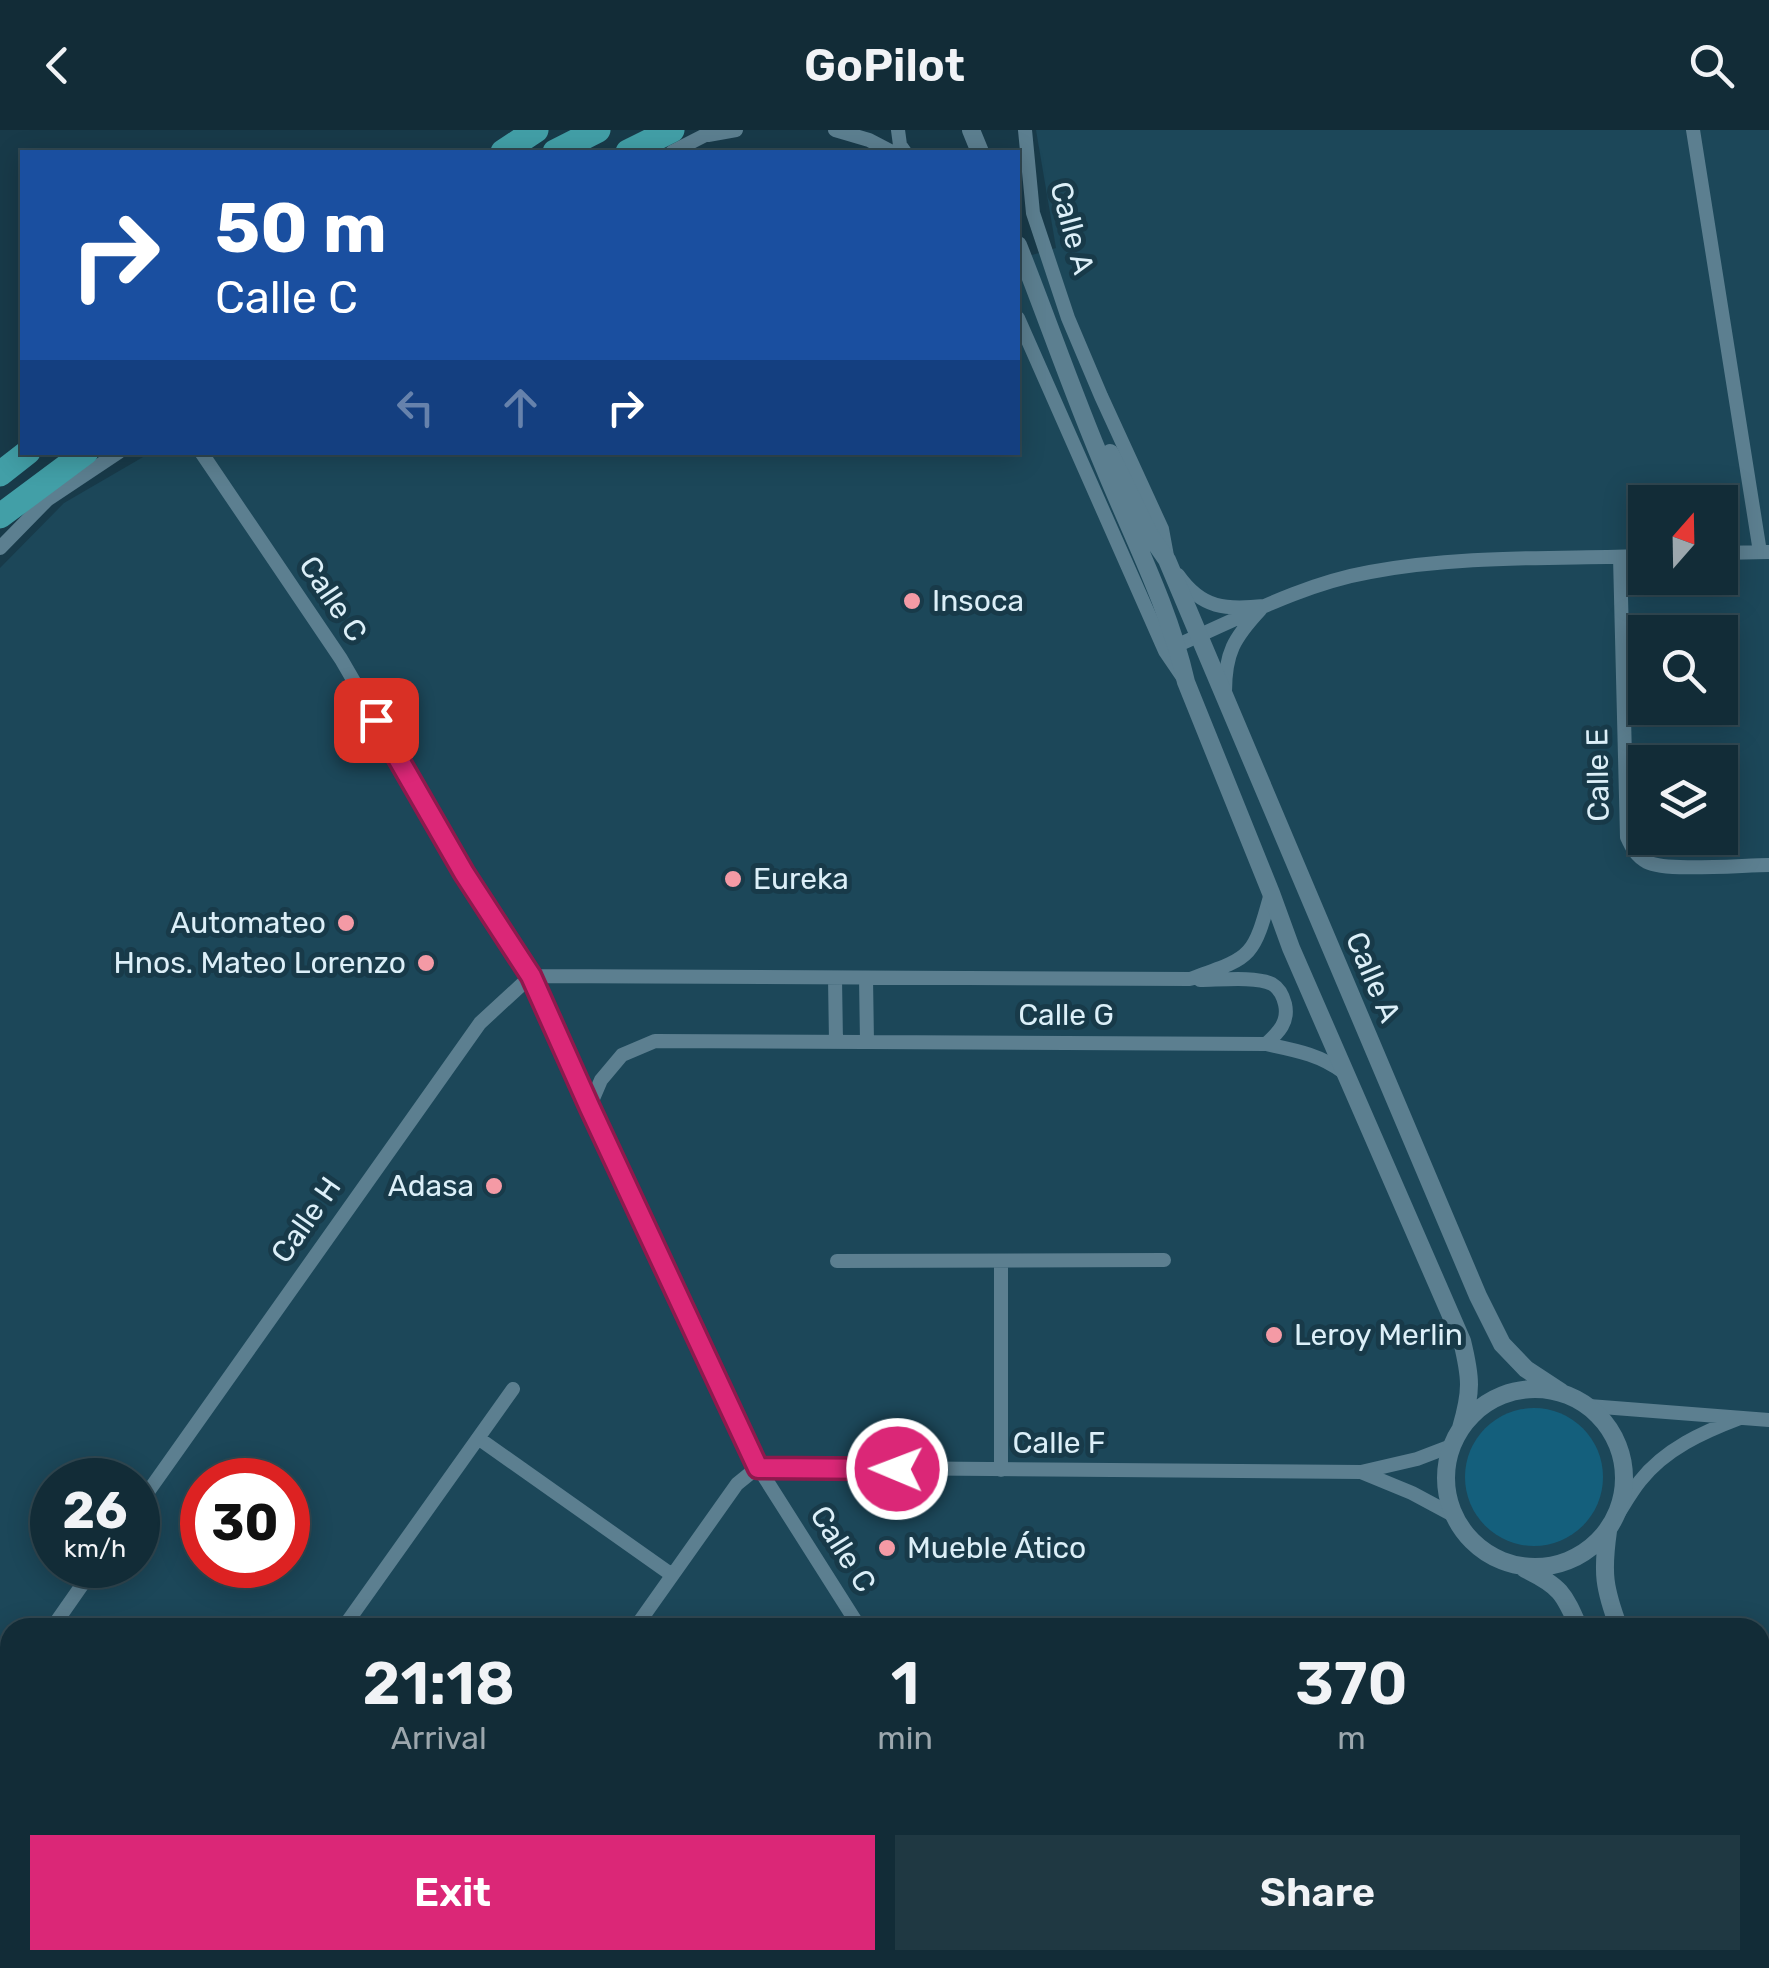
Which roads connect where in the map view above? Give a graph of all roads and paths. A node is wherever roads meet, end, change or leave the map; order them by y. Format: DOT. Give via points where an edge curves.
graph roads {
  1 [pos="536,130"];
  2 [pos="598,130"];
  3 [pos="672,130"];
  4 [pos="736,130"];
  5 [pos="835,130"];
  6 [pos="1025,130"];
  7 [pos="1692,130"];
  8 [pos="709,133"];
  9 [pos="506,150"];
  10 [pos="559,150"];
  11 [pos="632,150"];
  12 [pos="676,150"];
  13 [pos="888,150"];
  14 [pos="1020,250"];
  15 [pos="1020,323"];
  16 [pos="1060,350"];
  17 [pos="24,455"];
  18 [pos="82,455"];
  19 [pos="114,455"];
  20 [pos="203,455"];
  21 [pos="0,474"];
  22 [pos="0,516"];
  23 [pos="0,548"];
  24 [pos="1764,552"];
  25 [pos="1738,553"];
  26 [pos="1620,556"];
  27 [pos="1628,556"];
  28 [pos="1168,560"];
  29 [pos="1264,606"];
  30 [pos="1200,636"];
  31 [pos="1178,645"];
  32 [pos="1186,682"];
  33 [pos="1225,699"];
  34 [pos="1769,865"];
  35 [pos="1271,894"];
  36 [pos="531,976"];
  37 [pos="835,978"];
  38 [pos="866,978"];
  39 [pos="1190,980"];
  40 [pos="836,1042"];
  41 [pos="867,1042"];
  42 [pos="1266,1044"];
  43 [pos="1343,1072"];
  44 [pos="590,1108"];
  45 [pos="1002,1260"];
  46 [pos="1164,1260"];
  47 [pos="837,1261"];
  48 [pos="513,1388"];
  49 [pos="1560,1392"];
  50 [pos="1589,1406"];
  51 [pos="1743,1416"];
  52 [pos="1769,1420"];
  53 [pos="1461,1428"];
  54 [pos="478,1438"];
  55 [pos="1451,1446"];
  56 [pos="758,1468"];
  57 [pos="1002,1470"];
  58 [pos="1361,1472"];
  59 [pos="160,1475"];
  60 [pos="1453,1515"];
  61 [pos="1613,1522"];
  62 [pos="1520,1567"];
  63 [pos="672,1575"];
  64 [pos="80,1588"];
  65 [pos="59,1618"];
  66 [pos="350,1618"];
  67 [pos="642,1618"];
  68 [pos="854,1618"];
  69 [pos="1575,1618"];
  70 [pos="1615,1618"];
  1 -- 9 [label="highway"];
  2 -- 10 [label="highway"];
  3 -- 11 [label="highway"];
  4 -- 8 [label="street"];
  5 -- 13 [label="street"];
  6 -- 28 [label="street, Calle A" via="1033,213 1068,318 1162,529"];
  7 -- 24 [label="street"];
  8 -- 12 [label="street"];
  14 -- 16 [label="street, Calle A"];
  15 -- 32 [label="street, Calle A" via="1165,651"];
  16 -- 28 [label="street, Calle A" via="1149,534"];
  16 -- 31 [label="street, Calle A"];
  17 -- 21 [label="highway"];
  18 -- 22 [label="highway"];
  19 -- 23 [label="street" via="47,500"];
  20 -- 36 [label="street, Calle C" via="341,660"];
  24 -- 25 [label="street"];
  26 -- 27 [label="street"];
  26 -- 29 [label="street" via="1368,572"];
  26 -- 34 [label="street, Calle E" via="1627,837 1634,852 1666,866"];
  28 -- 29 [label="street" via="1201,599 1235,609"];
  28 -- 30 [label="street, Calle A"];
  29 -- 30 [label="street"];
  29 -- 33 [label="street" via="1229,652"];
  30 -- 31 [label="street"];
  30 -- 33 [label="street, Calle A"];
  31 -- 32 [label="street, Calle A"];
  32 -- 35 [label="street, Calle A"];
  33 -- 49 [label="street, Calle A" via="1478,1296 1502,1344"];
  35 -- 39 [label="street, Calle G" via="1245,957"];
  35 -- 43 [label="street, Calle A"];
  36 -- 37 [label="street, Calle G"];
  36 -- 44 [label="street, Calle C"];
  36 -- 59 [label="street, Calle H" via="480,1023"];
  37 -- 38 [label="street, Calle G"];
  37 -- 40 [label="street"];
  38 -- 39 [label="street, Calle G"];
  38 -- 41 [label="street"];
  39 -- 42 [label="street, Calle G" via="1274,984 1286,1020"];
  40 -- 41 [label="street, Calle G"];
  40 -- 44 [label="street, Calle G" via="655,1041 622,1055 600,1080"];
  41 -- 42 [label="street, Calle G"];
  42 -- 43 [label="street, Calle G" via="1316,1055"];
  43 -- 53 [label="street, Calle A" via="1462,1342 1470,1376"];
  44 -- 56 [label="street, Calle C"];
  45 -- 46 [label="street"];
  45 -- 47 [label="street"];
  45 -- 57 [label="street"];
  48 -- 54 [label="street"];
  49 -- 50 [label="street"];
  49 -- 53 [label="street" via="1505,1394"];
  50 -- 51 [label="street"];
  50 -- 61 [label="street" via="1610,1427 1622,1454 1625,1484"];
  51 -- 52 [label="street"];
  51 -- 61 [label="street" via="1672,1450 1641,1479"];
  53 -- 55 [label="street"];
  54 -- 63 [label="street"];
  54 -- 66 [label="street"];
  55 -- 58 [label="street, Calle F"];
  55 -- 60 [label="street" via="1446,1487"];
  56 -- 57 [label="street, Calle F"];
  56 -- 63 [label="street" via="736,1484"];
  56 -- 68 [label="street, Calle C"];
  57 -- 58 [label="street, Calle F"];
  58 -- 60 [label="street, Calle F"];
  60 -- 62 [label="street" via="1492,1558"];
  61 -- 62 [label="street" via="1578,1558"];
  61 -- 70 [label="street" via="1604,1559"];
  62 -- 69 [label="street" via="1565,1595"];
  63 -- 67 [label="street"];
  64 -- 65 [label="street"];
}
